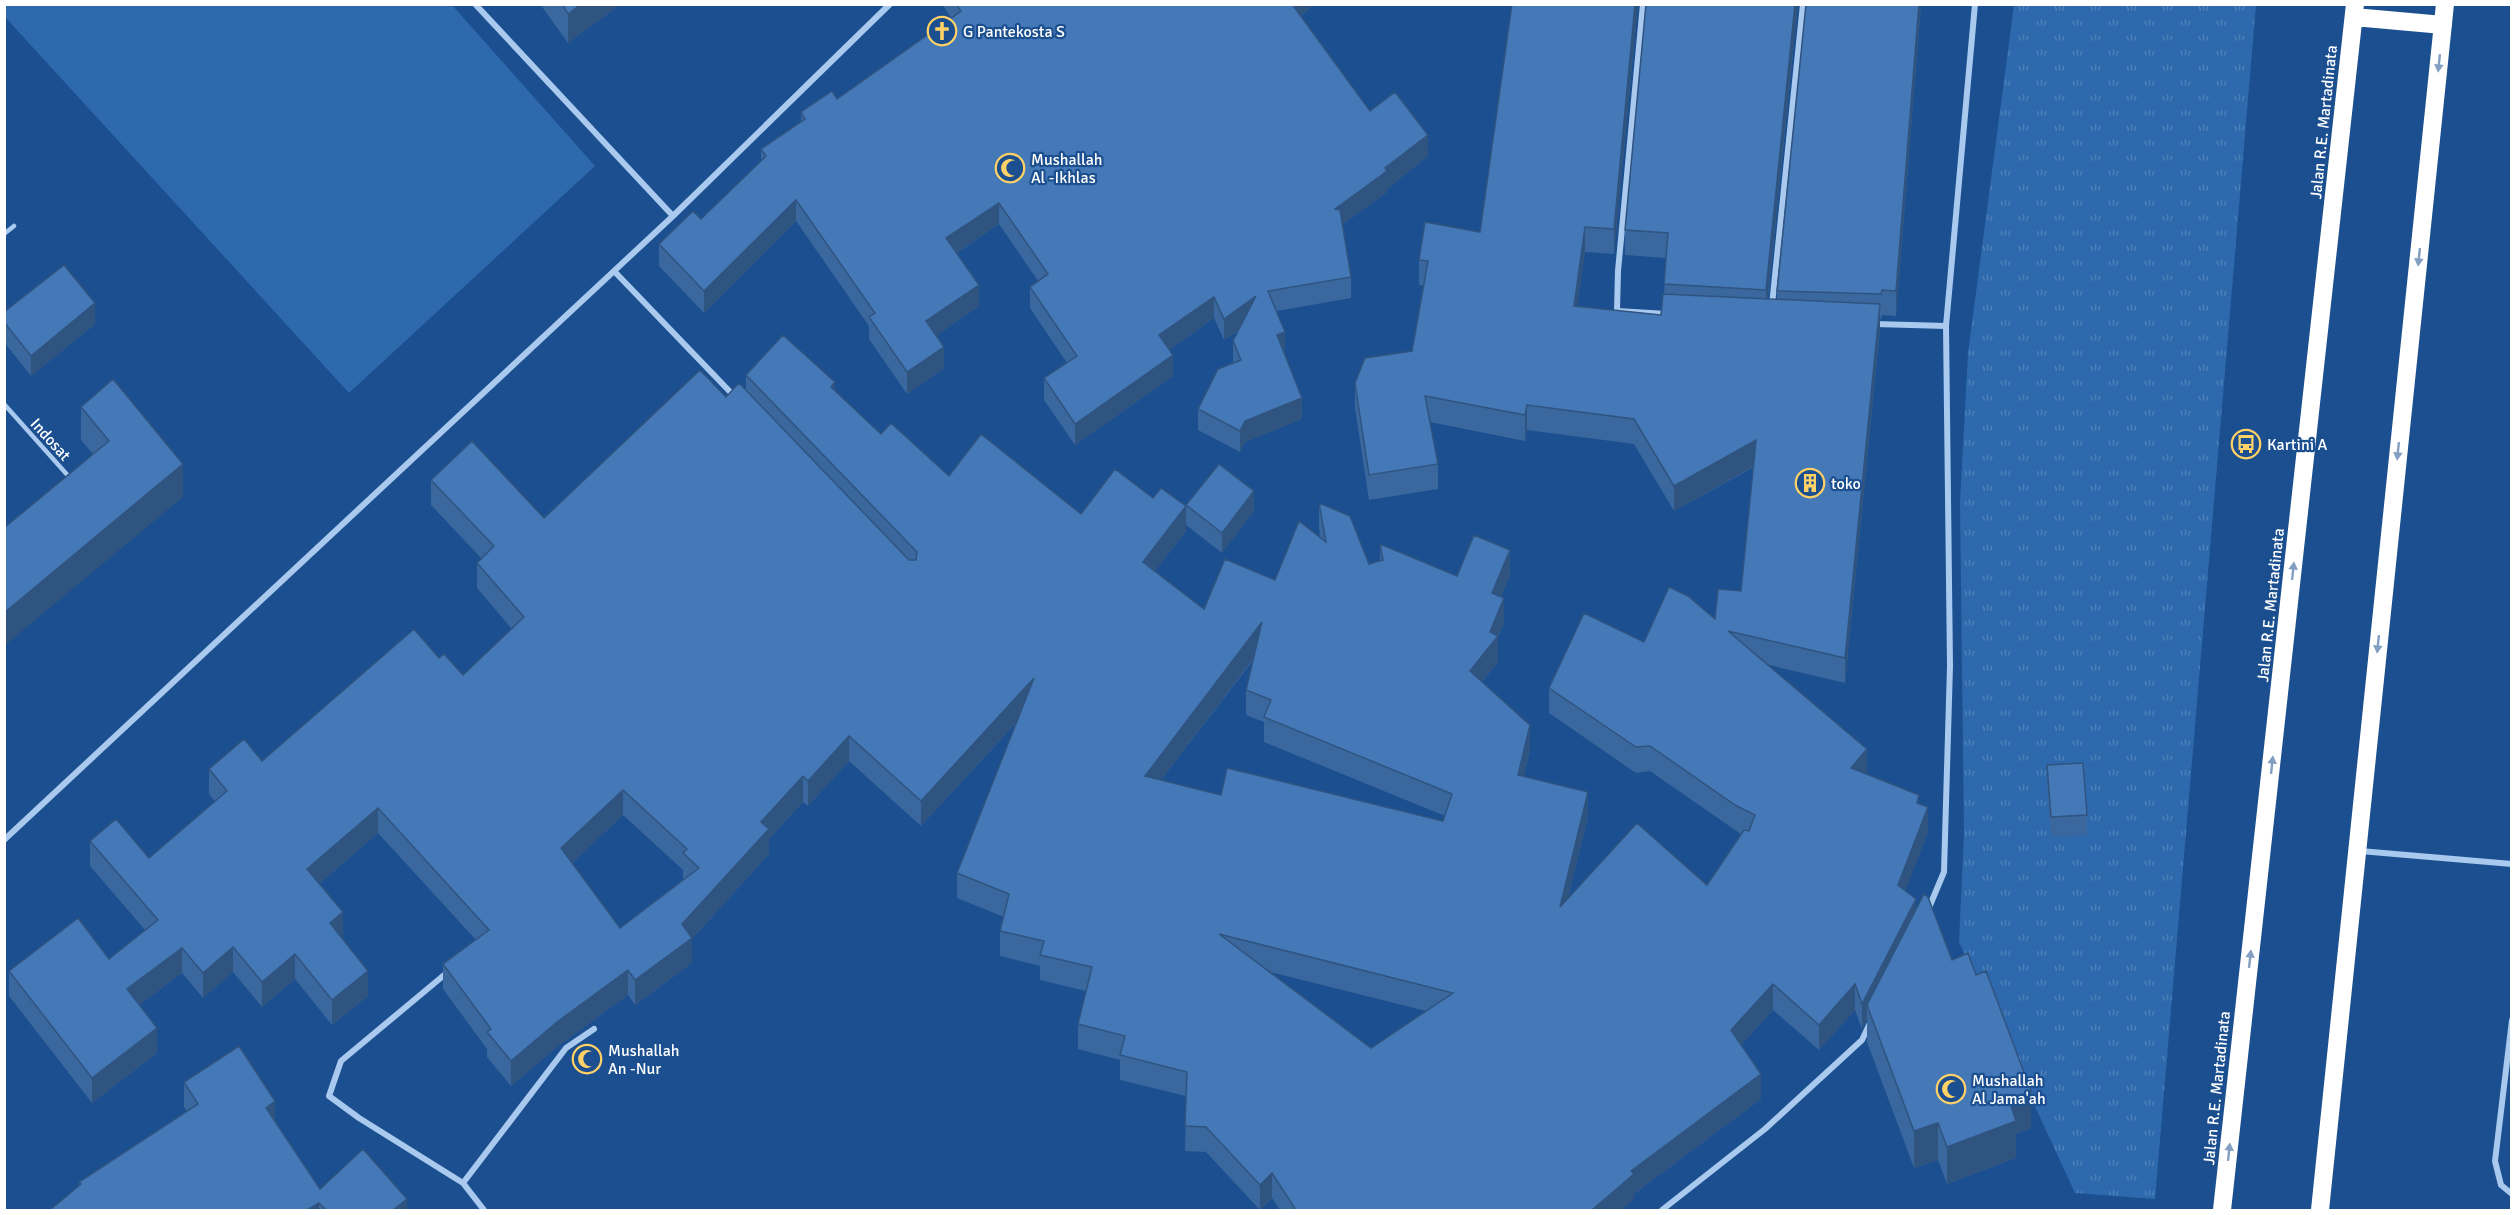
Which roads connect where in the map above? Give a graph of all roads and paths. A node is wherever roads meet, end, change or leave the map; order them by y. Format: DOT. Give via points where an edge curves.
graph roads {
  1 [pos="475,4"];
  2 [pos="890,4"];
  3 [pos="1643,4"];
  4 [pos="1803,4"];
  5 [pos="1975,4"];
  6 [pos="2445,4"];
  7 [pos="2355,11"];
  8 [pos="2443,25"];
  9 [pos="672,216"];
  10 [pos="14,226"];
  11 [pos="4,234"];
  12 [pos="614,271"];
  13 [pos="1772,309"];
  14 [pos="1676,315"];
  15 [pos="1864,324"];
  16 [pos="1946,326"];
  17 [pos="738,400"];
  18 [pos="4,404"];
  19 [pos="63,486"];
  20 [pos="4,840"];
  21 [pos="2356,850"];
  22 [pos="2511,864"];
  23 [pos="1923,920"];
  24 [pos="456,965"];
  25 [pos="1872,1020"];
  26 [pos="2511,1020"];
  27 [pos="594,1029"];
  28 [pos="463,1183"];
  29 [pos="2511,1194"];
  30 [pos="484,1210"];
  31 [pos="1662,1210"];
  32 [pos="2222,1210"];
  33 [pos="2320,1210"];
  1 -- 9 [label="street"];
  2 -- 9 [label="street"];
  3 -- 14 [label="street" via="1617,311"];
  4 -- 13 [label="street"];
  5 -- 16 [label="street"];
  6 -- 8 [label="highway"];
  7 -- 8 [label="highway"];
  32 -- 7 [label="highway, Jalan R.E. Martadinata, one-way"];
  8 -- 21 [label="highway, one-way"];
  9 -- 12 [label="street"];
  10 -- 11 [label="lane"];
  12 -- 17 [label="street"];
  12 -- 20 [label="street"];
  15 -- 16 [label="street"];
  16 -- 23 [label="street" via="1950,666 1944,872"];
  18 -- 19 [label="lane, Indosat" via="71,479"];
  21 -- 22 [label="street"];
  21 -- 33 [label="highway"];
  24 -- 28 [label="street" via="341,1061 329,1096"];
  25 -- 31 [label="street" via="1862,1040 1764,1129"];
  26 -- 29 [label="street" via="2495,1161 2501,1185"];
  27 -- 28 [label="street" via="566,1048"];
  28 -- 30 [label="street"];
}
